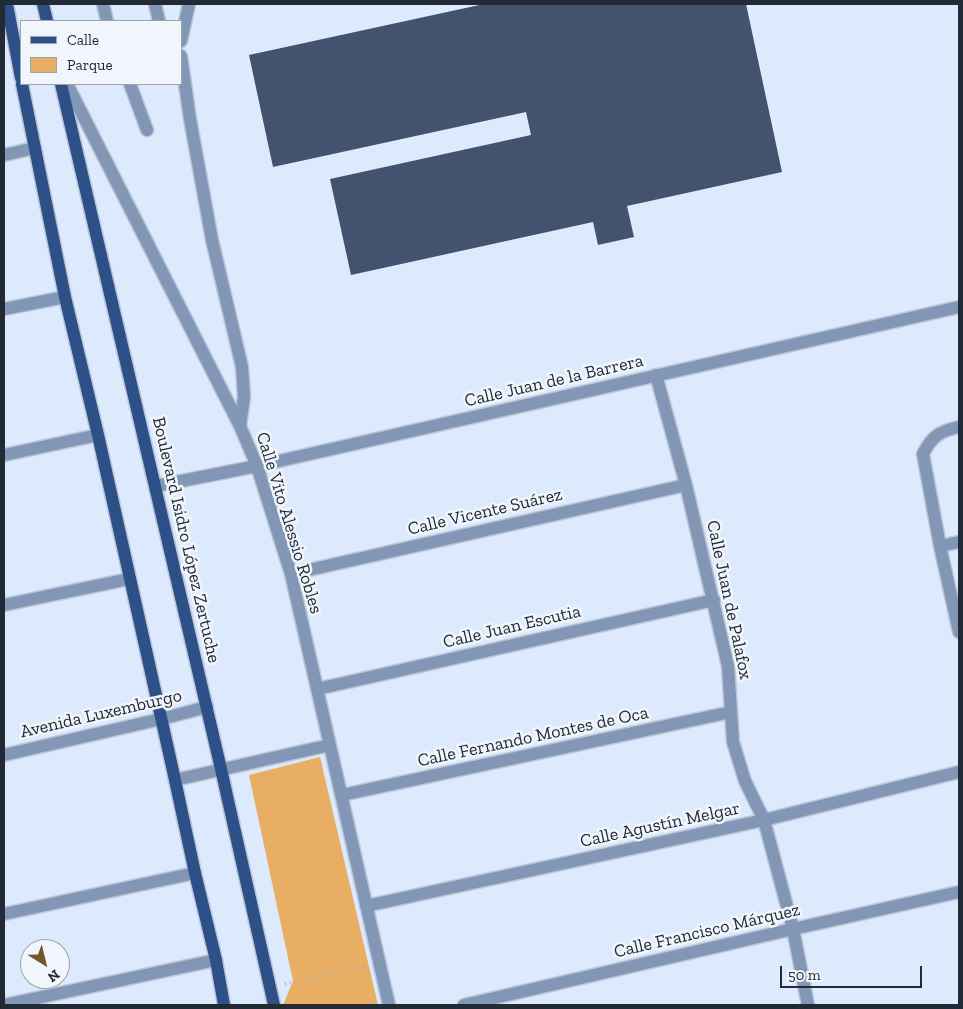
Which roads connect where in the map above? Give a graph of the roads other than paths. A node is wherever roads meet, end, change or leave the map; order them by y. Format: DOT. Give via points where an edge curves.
graph roads {
  1 [pos="42,4"];
  2 [pos="103,4"];
  3 [pos="155,4"];
  4 [pos="190,4"];
  5 [pos="7,11"];
  6 [pos="47,20"];
  7 [pos="107,20"];
  8 [pos="159,20"];
  9 [pos="182,37"];
  10 [pos="182,63"];
  11 [pos="20,73"];
  12 [pos="22,85"];
  13 [pos="61,85"];
  14 [pos="68,85"];
  15 [pos="130,85"];
  16 [pos="147,130"];
  17 [pos="35,148"];
  18 [pos="4,155"];
  19 [pos="65,297"];
  20 [pos="959,307"];
  21 [pos="4,309"];
  22 [pos="656,376"];
  23 [pos="240,426"];
  24 [pos="959,427"];
  25 [pos="98,435"];
  26 [pos="4,455"];
  27 [pos="257,466"];
  28 [pos="686,485"];
  29 [pos="156,486"];
  30 [pos="959,542"];
  31 [pos="940,546"];
  32 [pos="291,574"];
  33 [pos="129,579"];
  34 [pos="714,600"];
  35 [pos="4,605"];
  36 [pos="959,632"];
  37 [pos="317,689"];
  38 [pos="207,707"];
  39 [pos="731,712"];
  40 [pos="161,719"];
  41 [pos="330,745"];
  42 [pos="4,755"];
  43 [pos="222,770"];
  44 [pos="959,772"];
  45 [pos="176,780"];
  46 [pos="342,796"];
  47 [pos="764,820"];
  48 [pos="195,873"];
  49 [pos="959,892"];
  50 [pos="366,906"];
  51 [pos="4,914"];
  52 [pos="793,929"];
  53 [pos="216,960"];
  54 [pos="4,1005"];
  55 [pos="224,1005"];
  56 [pos="274,1005"];
  57 [pos="389,1005"];
  58 [pos="464,1005"];
  59 [pos="808,1005"];
  1 -- 6 [label="main road"];
  2 -- 7 [label="street"];
  3 -- 8 [label="street"];
  4 -- 9 [label="street"];
  5 -- 11 [label="main road"];
  10 -- 23 [label="street" via="212,240 242,367 244,397"];
  12 -- 17 [label="main road"];
  13 -- 29 [label="main road, Boulevard Isidro López Zertuche"];
  14 -- 23 [label="street, Calle Vito Alessio Robles"];
  15 -- 16 [label="street"];
  17 -- 18 [label="street"];
  17 -- 19 [label="main road"];
  19 -- 21 [label="street"];
  19 -- 25 [label="main road"];
  20 -- 22 [label="street, Calle Juan de la Barrera"];
  22 -- 27 [label="street, Calle Juan de la Barrera"];
  22 -- 28 [label="street, Calle Juan de Palafox"];
  23 -- 27 [label="street, Calle Vito Alessio Robles"];
  24 -- 31 [label="street" via="943,431 930,442 923,454"];
  25 -- 26 [label="street"];
  25 -- 33 [label="main road"];
  27 -- 29 [label="street, Calle Juan de la Barrera"];
  27 -- 32 [label="street, Calle Vito Alessio Robles"];
  28 -- 32 [label="street, Calle Vicente Suárez"];
  28 -- 34 [label="street, Calle Juan de Palafox"];
  29 -- 38 [label="main road, Boulevard Isidro López Zertuche"];
  30 -- 31 [label="street"];
  31 -- 36 [label="street"];
  32 -- 37 [label="street, Calle Vito Alessio Robles"];
  33 -- 35 [label="street"];
  33 -- 40 [label="main road"];
  34 -- 37 [label="street, Calle Juan Escutia"];
  34 -- 39 [label="street, Calle Juan de Palafox" via="728,666"];
  37 -- 41 [label="street, Calle Vito Alessio Robles"];
  38 -- 40 [label="street, Avenida Luxemburgo"];
  38 -- 43 [label="main road, Boulevard Isidro López Zertuche"];
  39 -- 46 [label="street, Calle Fernando Montes de Oca"];
  39 -- 47 [label="street, Calle Juan de Palafox" via="733,742 745,780"];
  40 -- 42 [label="street, Avenida Luxemburgo"];
  40 -- 45 [label="main road"];
  41 -- 43 [label="street"];
  41 -- 46 [label="street, Calle Vito Alessio Robles"];
  43 -- 45 [label="street"];
  43 -- 56 [label="main road, Boulevard Isidro López Zertuche"];
  44 -- 47 [label="street, Calle Agustín Melgar"];
  45 -- 48 [label="main road"];
  46 -- 50 [label="street, Calle Vito Alessio Robles"];
  47 -- 50 [label="street, Calle Agustín Melgar"];
  47 -- 52 [label="street, Calle Juan de Palafox"];
  48 -- 51 [label="street"];
  48 -- 53 [label="main road"];
  49 -- 52 [label="street, Calle Francisco Márquez"];
  50 -- 57 [label="street, Calle Vito Alessio Robles"];
  52 -- 58 [label="street, Calle Francisco Márquez"];
  52 -- 59 [label="street, Calle Juan de Palafox"];
  53 -- 54 [label="street"];
  53 -- 55 [label="main road"];
}
